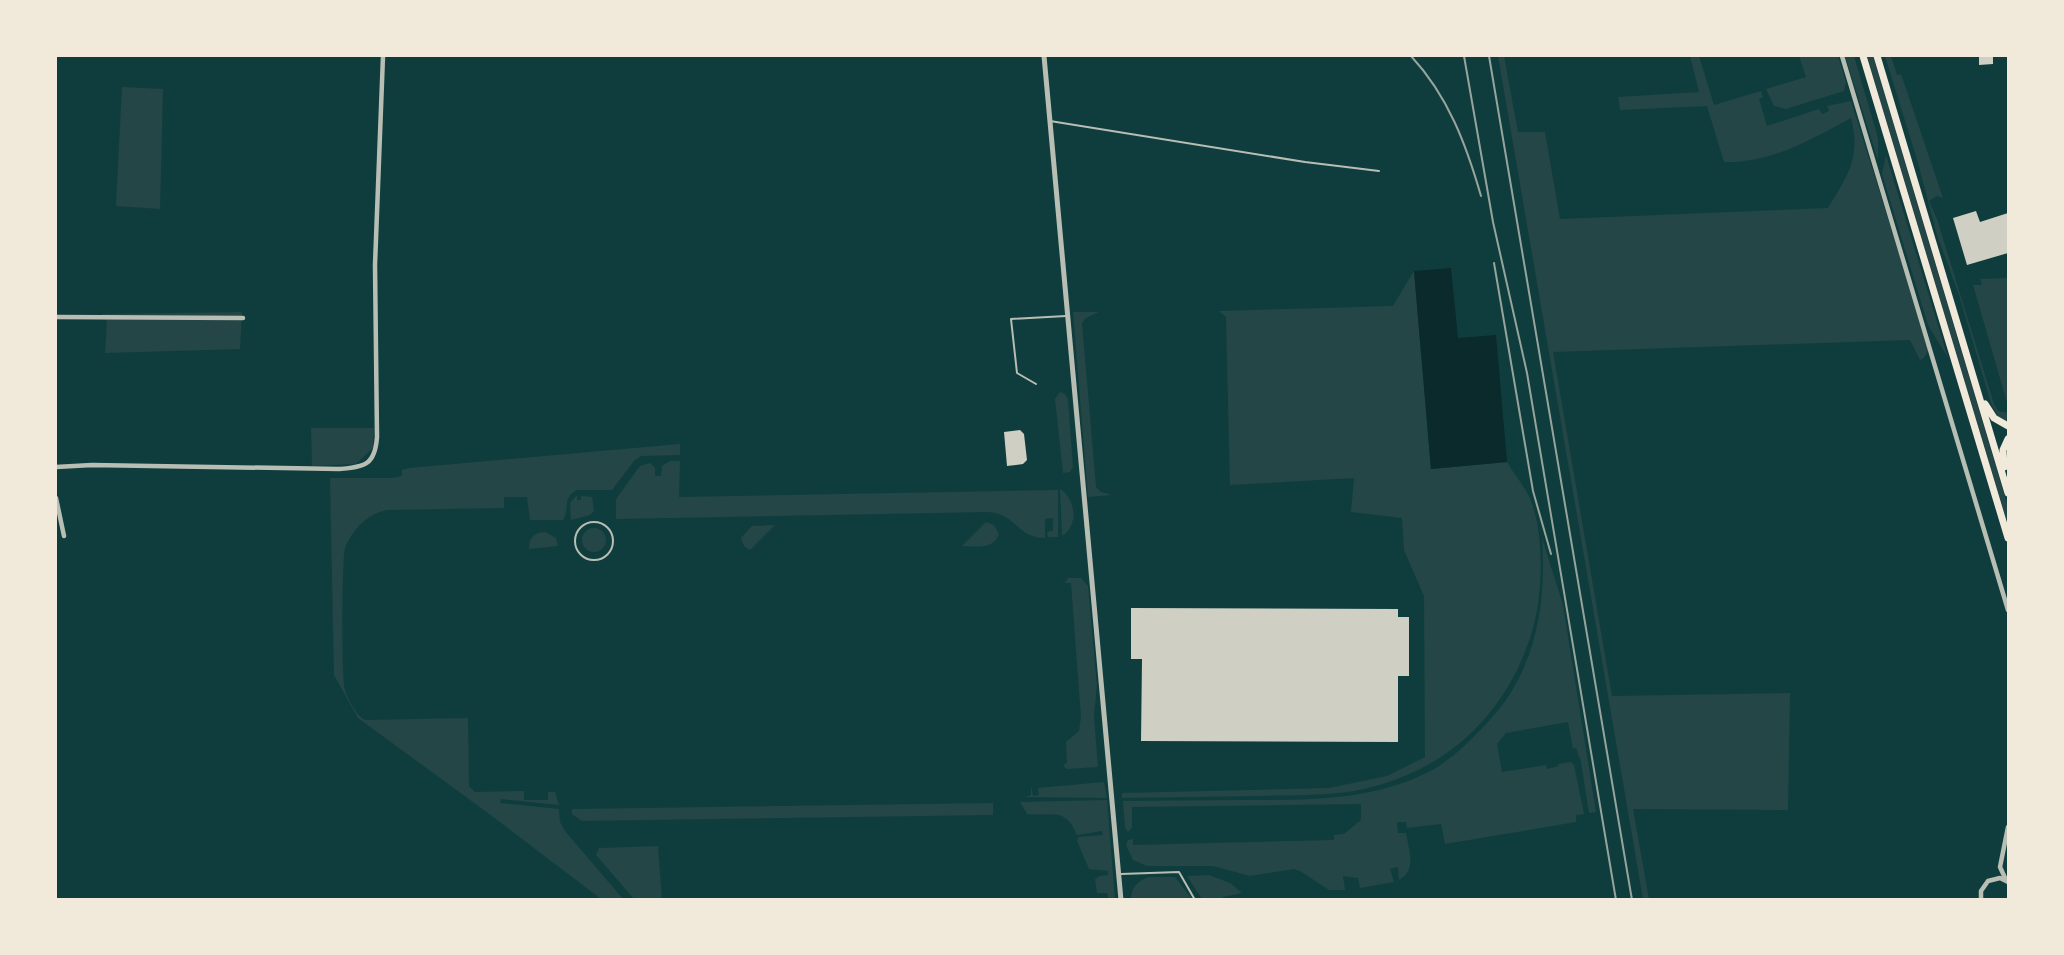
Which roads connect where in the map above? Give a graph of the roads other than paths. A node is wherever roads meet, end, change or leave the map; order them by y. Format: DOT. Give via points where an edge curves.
graph roads {
  1 [pos="383,56"];
  2 [pos="1044,56"];
  3 [pos="1842,56"];
  4 [pos="1863,56"];
  5 [pos="1876,56"];
  6 [pos="1050,121"];
  7 [pos="1379,171"];
  8 [pos="1067,316"];
  9 [pos="56,317"];
  10 [pos="243,318"];
  11 [pos="1036,384"];
  12 [pos="1980,397"];
  13 [pos="2008,426"];
  14 [pos="2008,440"];
  15 [pos="56,467"];
  16 [pos="2004,478"];
  17 [pos="2008,493"];
  18 [pos="56,501"];
  19 [pos="579,530"];
  20 [pos="64,536"];
  21 [pos="2008,538"];
  22 [pos="2008,610"];
  23 [pos="2008,827"];
  24 [pos="1118,874"];
  25 [pos="2007,881"];
  26 [pos="1121,900"];
  27 [pos="1195,900"];
  28 [pos="1981,900"];
  1 -- 15 [label="street" via="375,265 377,437 370,461 362,467 339,469"];
  2 -- 6 [label="street"];
  3 -- 22 [label="street"];
  4 -- 21 [label="main road"];
  5 -- 12 [label="main road"];
  6 -- 7 [label="lane"];
  6 -- 8 [label="street"];
  8 -- 11 [label="lane" via="1011,319 1017,373"];
  8 -- 24 [label="street"];
  9 -- 10 [label="street"];
  12 -- 13 [label="main road" via="1994,418"];
  12 -- 16 [label="main road"];
  14 -- 16 [label="main road" via="2003,450"];
  16 -- 17 [label="main road"];
  18 -- 20 [label="street"];
  19 -- 19 [label="lane" via="577,548 586,557 598,559 611,548 610,531 601,523 589,523"];
  23 -- 25 [label="street" via="2000,867"];
  24 -- 26 [label="street"];
  24 -- 27 [label="lane" via="1179,872"];
  25 -- 28 [label="street" via="1988,881 1981,891"];
}
